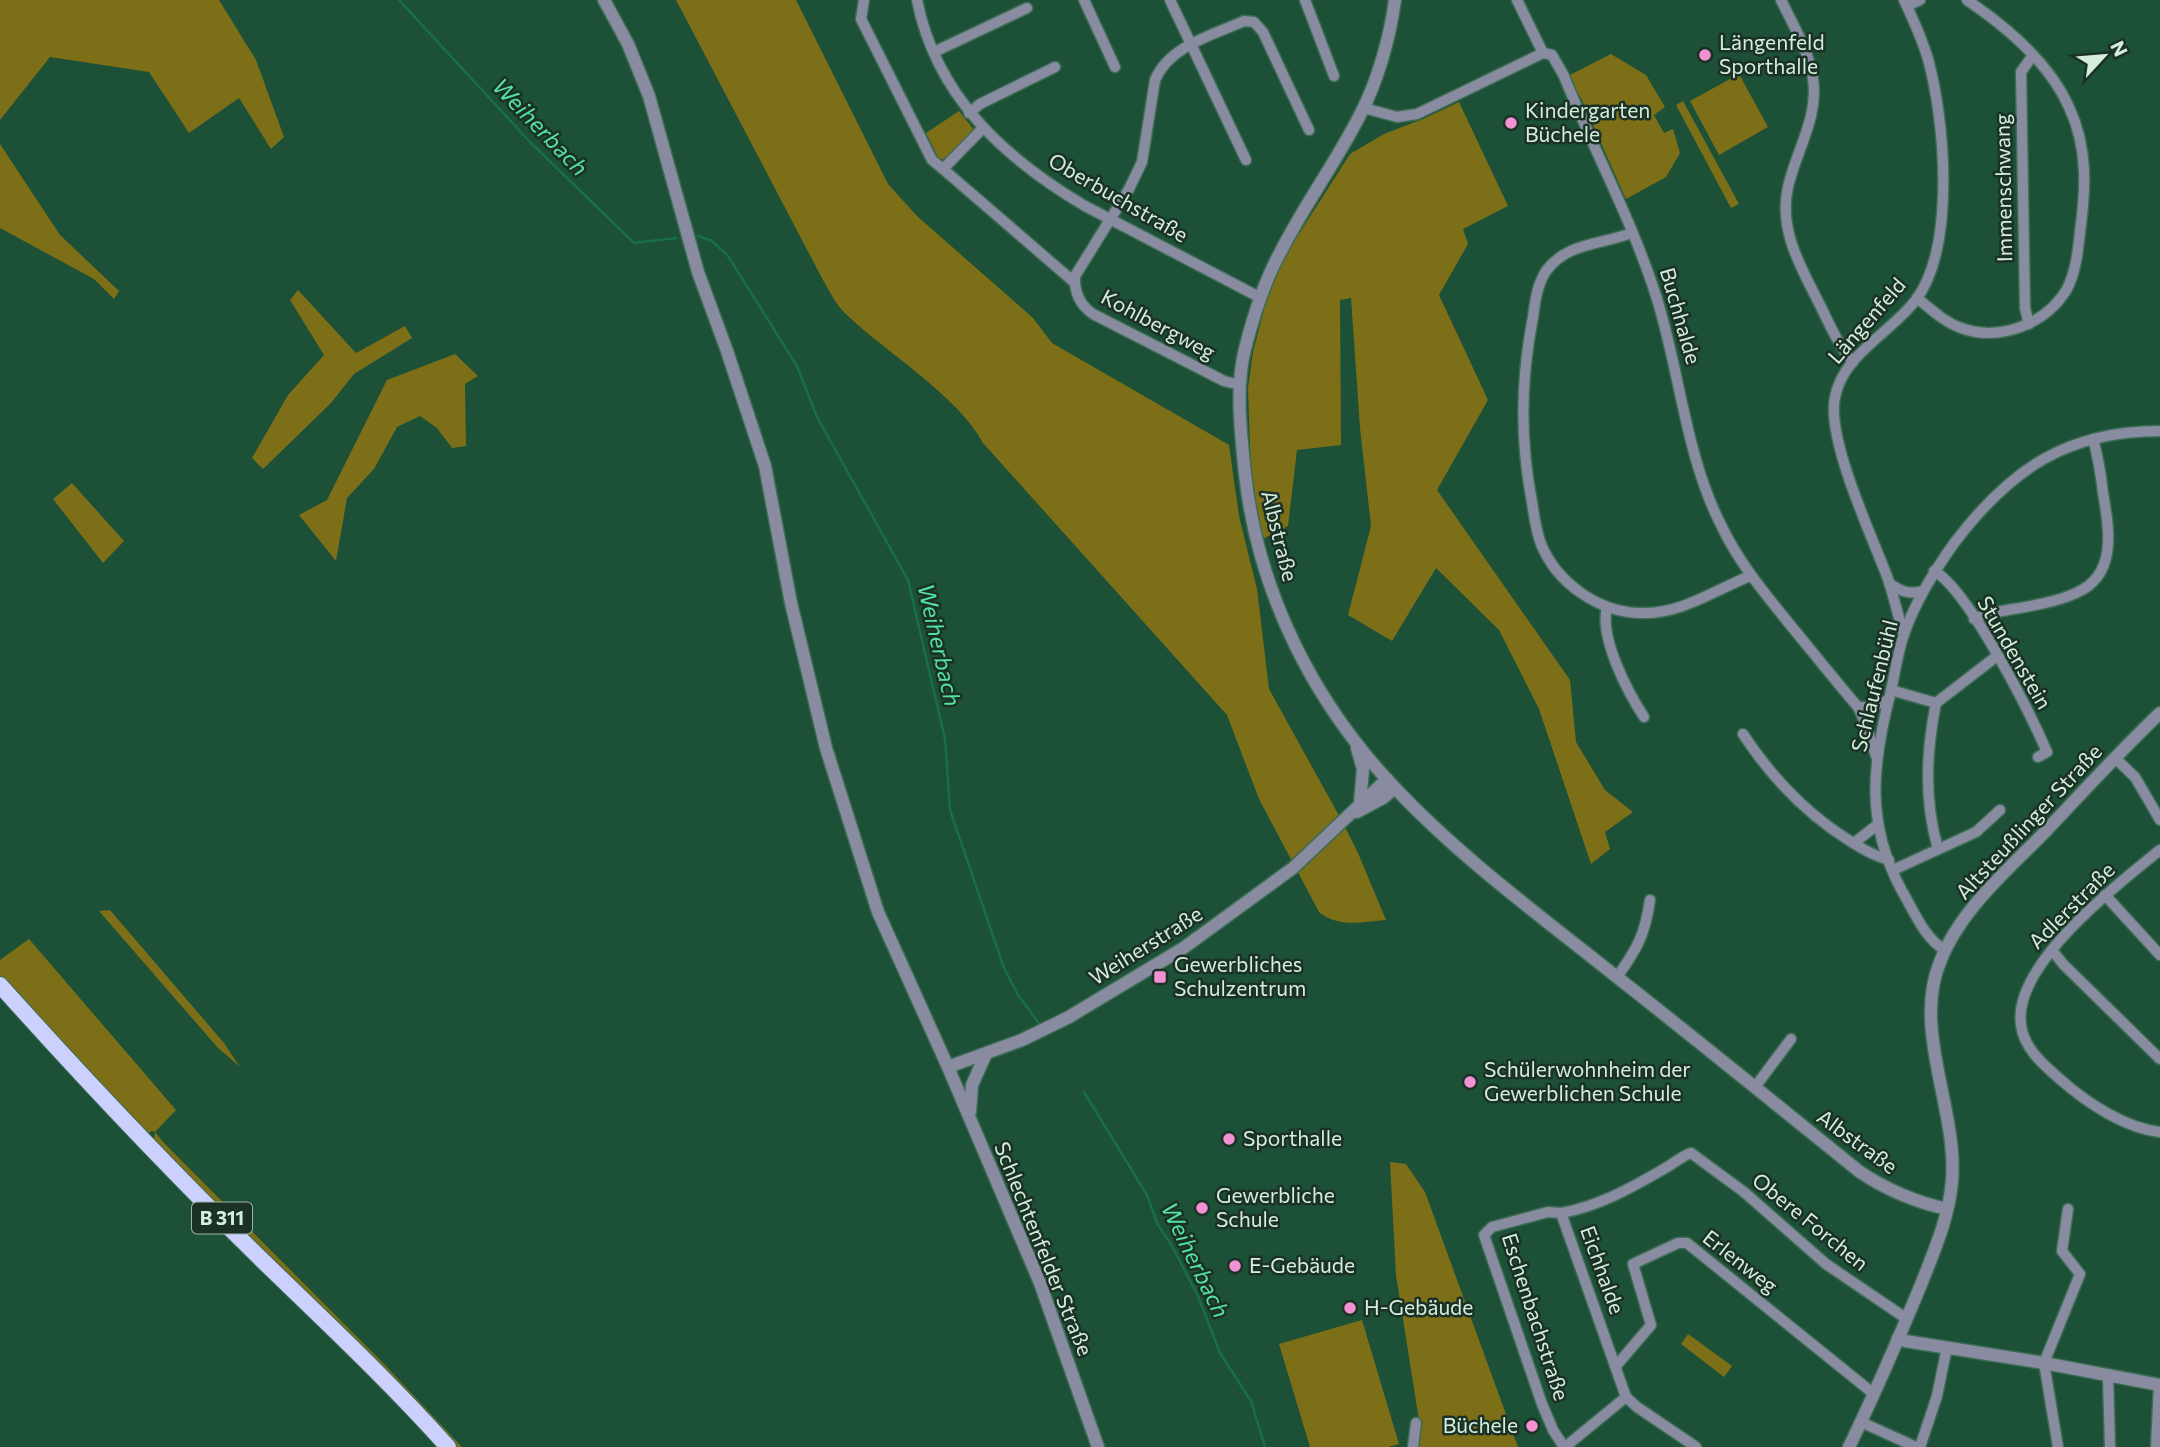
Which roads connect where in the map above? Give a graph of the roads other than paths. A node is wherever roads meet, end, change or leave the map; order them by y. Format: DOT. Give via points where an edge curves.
graph roads {
  1 [pos="604,0"];
  2 [pos="864,0"];
  3 [pos="917,0"];
  4 [pos="1084,0"];
  5 [pos="1170,0"];
  6 [pos="1305,0"];
  7 [pos="1395,0"];
  8 [pos="1517,0"];
  9 [pos="1781,0"];
  10 [pos="1920,0"];
  11 [pos="1967,0"];
  12 [pos="1906,3"];
  13 [pos="1027,8"];
  14 [pos="1191,45"];
  15 [pos="934,52"];
  16 [pos="1543,53"];
  17 [pos="2033,55"];
  18 [pos="1115,66"];
  19 [pos="1055,67"];
  20 [pos="1334,76"];
  21 [pos="1364,108"];
  22 [pos="969,113"];
  23 [pos="983,128"];
  24 [pos="1309,130"];
  25 [pos="1245,160"];
  26 [pos="943,169"];
  27 [pos="1110,220"];
  28 [pos="1631,233"];
  29 [pos="1074,282"];
  30 [pos="1261,298"];
  31 [pos="1917,298"];
  32 [pos="2029,324"];
  33 [pos="1853,362"];
  34 [pos="1240,385"];
  35 [pos="2160,431"];
  36 [pos="2093,439"];
  37 [pos="1934,571"];
  38 [pos="1750,576"];
  39 [pos="1889,583"];
  40 [pos="1923,591"];
  41 [pos="1608,607"];
  42 [pos="1974,619"];
  43 [pos="1904,635"];
  44 [pos="1997,656"];
  45 [pos="1889,695"];
  46 [pos="1936,703"];
  47 [pos="1858,707"];
  48 [pos="2160,714"];
  49 [pos="1644,717"];
  50 [pos="1743,734"];
  51 [pos="1352,738"];
  52 [pos="1876,756"];
  53 [pos="2038,757"];
  54 [pos="2115,758"];
  55 [pos="1391,783"];
  56 [pos="1360,803"];
  57 [pos="2000,810"];
  58 [pos="2160,820"];
  59 [pos="1342,821"];
  60 [pos="1877,825"];
  61 [pos="1854,843"];
  62 [pos="1938,849"];
  63 [pos="2160,850"];
  64 [pos="1891,865"];
  65 [pos="2105,895"];
  66 [pos="1650,900"];
  67 [pos="1945,950"];
  68 [pos="2052,950"];
  69 [pos="2160,955"];
  70 [pos="1617,977"];
  71 [pos="0,985"];
  72 [pos="1791,1039"];
  73 [pos="985,1056"];
  74 [pos="2160,1059"];
  75 [pos="948,1068"];
  76 [pos="1755,1087"];
  77 [pos="971,1121"];
  78 [pos="2160,1132"];
  79 [pos="1691,1153"];
  80 [pos="1947,1209"];
  81 [pos="2068,1209"];
  82 [pos="1561,1213"];
  83 [pos="1906,1319"];
  84 [pos="1898,1338"];
  85 [pos="1947,1346"];
  86 [pos="2044,1363"];
  87 [pos="1616,1366"];
  88 [pos="2108,1377"];
  89 [pos="2160,1385"];
  90 [pos="1874,1394"];
  91 [pos="1626,1396"];
  92 [pos="1861,1422"];
  93 [pos="1416,1423"];
  94 [pos="448,1447"];
  95 [pos="1098,1447"];
  96 [pos="1413,1447"];
  97 [pos="1565,1447"];
  98 [pos="1696,1447"];
  99 [pos="1849,1447"];
  100 [pos="1918,1447"];
  101 [pos="2058,1447"];
  102 [pos="2110,1447"];
  103 [pos="2156,1447"];
  1 -- 75 [label="street, Schlechtenfelder Straße" via="649,96 698,272 765,466 791,603 848,823 878,912"];
  2 -- 26 [label="street, Kohlbergweg" via="861,19 932,160"];
  3 -- 15 [label="street, Oberbuchstraße"];
  4 -- 18 [label="street"];
  5 -- 14 [label="street"];
  6 -- 20 [label="street"];
  7 -- 21 [label="street, Albstraße"];
  8 -- 16 [label="street"];
  9 -- 33 [label="street" via="1802,44 1814,87 1806,134 1788,187 1786,223 1802,270"];
  10 -- 12 [label="street"];
  11 -- 17 [label="street"];
  12 -- 31 [label="street, Längenfeld" via="1930,67 1942,162 1938,243"];
  13 -- 15 [label="street"];
  14 -- 24 [label="street" via="1244,21 1254,22"];
  14 -- 25 [label="street"];
  14 -- 27 [label="street" via="1159,69 1150,98 1142,162"];
  15 -- 22 [label="street, Oberbuchstraße"];
  16 -- 21 [label="street" via="1417,114 1397,117"];
  16 -- 28 [label="street, Buchhalde" via="1552,55 1560,68"];
  17 -- 32 [label="street, Immenschwang" via="2021,72"];
  17 -- 32 [label="street" via="2059,89 2073,118 2082,146 2085,187 2077,260 2068,286 2049,310"];
  19 -- 22 [label="street"];
  21 -- 30 [label="street, Albstraße" via="1279,253"];
  22 -- 23 [label="street, Oberbuchstraße"];
  23 -- 26 [label="street"];
  23 -- 27 [label="street, Oberbuchstraße" via="1057,189"];
  26 -- 29 [label="street, Kohlbergweg"];
  27 -- 29 [label="street"];
  27 -- 30 [label="street, Oberbuchstraße"];
  28 -- 38 [label="street, Buchhalde" via="1656,295 1708,497"];
  28 -- 41 [label="street" via="1568,251 1547,271 1536,296 1524,382 1528,475 1541,543 1575,589"];
  29 -- 34 [label="street, Kohlbergweg" via="1082,305 1093,314"];
  30 -- 34 [label="street, Albstraße" via="1245,349"];
  31 -- 32 [label="street" via="1963,328 1996,332"];
  31 -- 33 [label="street, Längenfeld"];
  33 -- 39 [label="street, Längenfeld" via="1835,397 1835,428"];
  34 -- 51 [label="street, Albstraße" via="1249,504 1266,572 1307,668"];
  35 -- 36 [label="street, Schlaufenbühl"];
  36 -- 37 [label="street, Schlaufenbühl" via="2044,459 2008,482"];
  36 -- 42 [label="street" via="2109,536 2101,572 2075,594"];
  37 -- 40 [label="street, Schlaufenbühl"];
  37 -- 42 [label="street, Stundenstein" via="1950,583"];
  38 -- 41 [label="street" via="1671,609 1641,614"];
  38 -- 47 [label="street, Buchhalde"];
  39 -- 40 [label="street" via="1913,594"];
  39 -- 43 [label="street, Längenfeld"];
  40 -- 43 [label="street, Schlaufenbühl"];
  41 -- 49 [label="street" via="1606,627 1618,667"];
  42 -- 44 [label="street, Stundenstein"];
  43 -- 45 [label="street, Schlaufenbühl"];
  44 -- 46 [label="street"];
  44 -- 53 [label="street, Stundenstein" via="2048,752"];
  45 -- 46 [label="street"];
  45 -- 47 [label="street" via="1871,707"];
  45 -- 52 [label="street, Schlaufenbühl"];
  46 -- 62 [label="street" via="1927,778"];
  47 -- 52 [label="street, Buchhalde"];
  48 -- 54 [label="street, Altsteußlinger Straße"];
  50 -- 61 [label="street" via="1784,789 1818,820"];
  51 -- 55 [label="street, Albstraße"];
  51 -- 56 [label="street" via="1363,769"];
  52 -- 60 [label="street, Schlaufenbühl"];
  54 -- 58 [label="street" via="2135,777"];
  54 -- 67 [label="street, Altsteußlinger Straße" via="1991,887"];
  55 -- 56 [label="street, Weiherstraße"];
  55 -- 59 [label="street, Weiherstraße" via="1383,798"];
  55 -- 70 [label="street, Albstraße" via="1460,848"];
  56 -- 59 [label="street, Weiherstraße"];
  57 -- 62 [label="street" via="1976,832"];
  59 -- 73 [label="street, Weiherstraße" via="1293,868 1182,949 1069,1017"];
  60 -- 61 [label="street"];
  60 -- 64 [label="street, Schlaufenbühl"];
  61 -- 64 [label="street"];
  62 -- 64 [label="street"];
  63 -- 65 [label="street, Adlerstraße"];
  64 -- 67 [label="street, Schlaufenbühl" via="1928,935"];
  65 -- 68 [label="street, Adlerstraße"];
  65 -- 69 [label="street"];
  66 -- 70 [label="street" via="1637,950"];
  67 -- 80 [label="street, Altsteußlinger Straße" via="1930,1010 1952,1149"];
  68 -- 74 [label="street"];
  68 -- 78 [label="street, Adlerstraße" via="2022,999 2021,1025 2029,1048 2070,1088 2112,1115"];
  70 -- 76 [label="street, Albstraße"];
  71 -- 94 [label="main road, B 311" via="62,1055 386,1379"];
  72 -- 76 [label="street"];
  73 -- 75 [label="street, Weiherstraße"];
  73 -- 77 [label="street" via="972,1085"];
  75 -- 77 [label="street, Schlechtenfelder Straße"];
  76 -- 80 [label="street, Albstraße" via="1882,1186"];
  77 -- 95 [label="street, Schlechtenfelder Straße" via="1040,1283"];
  79 -- 82 [label="street, Eichhalde" via="1598,1202"];
  79 -- 83 [label="street, Obere Forchen" via="1744,1192 1826,1264"];
  80 -- 83 [label="street, Altsteußlinger Straße" via="1934,1254"];
  81 -- 86 [label="street" via="2062,1251 2080,1274"];
  82 -- 87 [label="street, Eichhalde"];
  82 -- 97 [label="street, Eschenbachstraße" via="1548,1212 1492,1227 1484,1235 1542,1404"];
  83 -- 84 [label="street, Altsteußlinger Straße"];
  84 -- 85 [label="street"];
  84 -- 90 [label="street, Altsteußlinger Straße"];
  85 -- 86 [label="street"];
  85 -- 100 [label="street" via="1937,1396"];
  86 -- 88 [label="street"];
  86 -- 101 [label="street"];
  87 -- 90 [label="street, Erlenweg" via="1651,1325 1633,1264 1678,1243 1687,1244"];
  87 -- 91 [label="street, Eichhalde"];
  88 -- 89 [label="street"];
  88 -- 102 [label="street"];
  89 -- 103 [label="street"];
  90 -- 92 [label="street, Altsteußlinger Straße"];
  91 -- 97 [label="street"];
  91 -- 98 [label="street"];
  92 -- 99 [label="street, Altsteußlinger Straße"];
  92 -- 100 [label="street"];
  93 -- 96 [label="street"];
}
